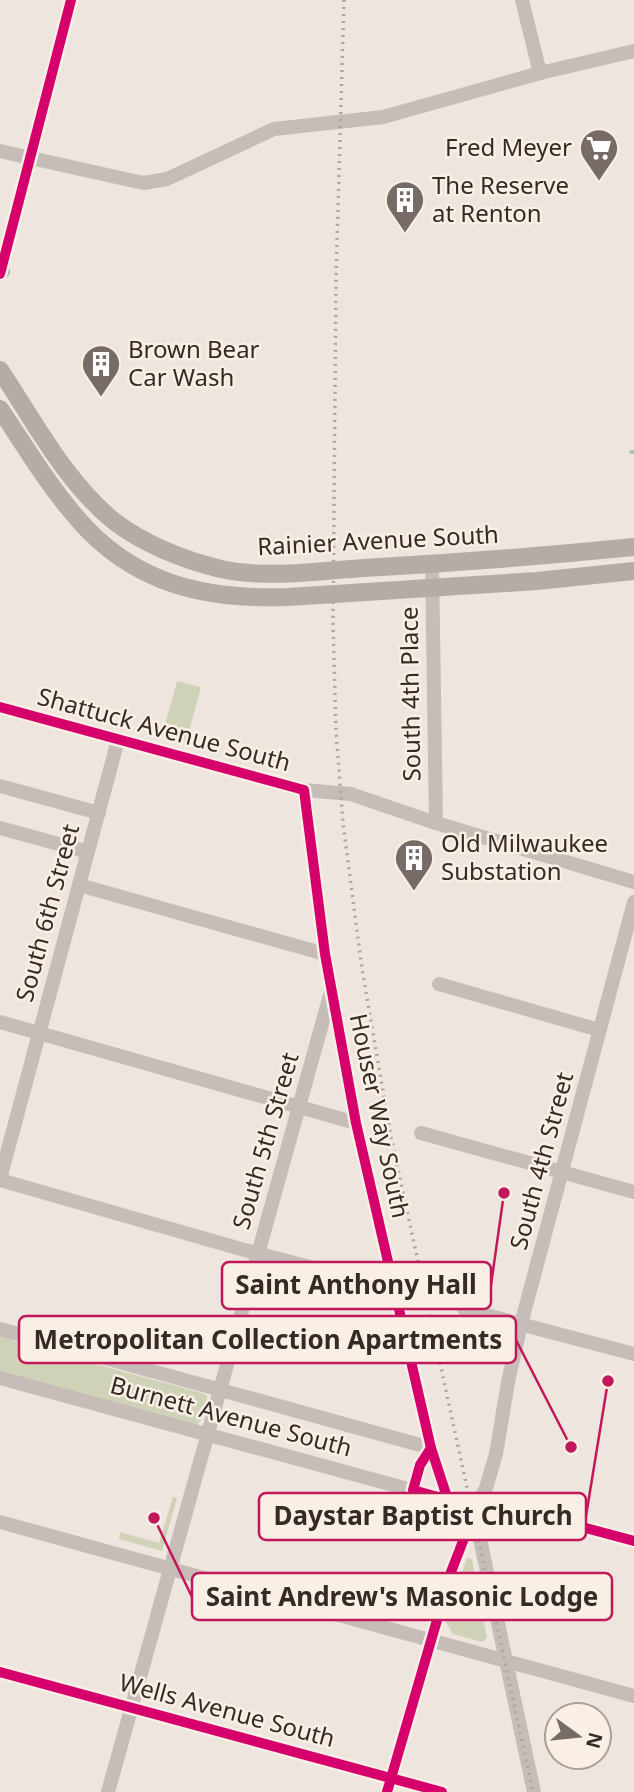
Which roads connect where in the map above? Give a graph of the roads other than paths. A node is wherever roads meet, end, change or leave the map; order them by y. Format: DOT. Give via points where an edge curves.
graph roads {
  1 [pos="71,0"];
  2 [pos="522,0"];
  3 [pos="634,51"];
  4 [pos="540,73"];
  5 [pos="0,151"];
  6 [pos="29,158"];
  7 [pos="0,272"];
  8 [pos="0,370"];
  9 [pos="0,410"];
  10 [pos="634,547"];
  11 [pos="432,564"];
  12 [pos="634,571"];
  13 [pos="431,588"];
  14 [pos="0,707"];
  15 [pos="118,740"];
  16 [pos="0,786"];
  17 [pos="304,790"];
  18 [pos="99,813"];
  19 [pos="436,823"];
  20 [pos="0,828"];
  21 [pos="88,852"];
  22 [pos="634,882"];
  23 [pos="79,885"];
  24 [pos="634,902"];
  25 [pos="325,954"];
  26 [pos="439,984"];
  27 [pos="332,988"];
  28 [pos="0,1022"];
  29 [pos="599,1030"];
  30 [pos="39,1033"];
  31 [pos="299,1106"];
  32 [pos="356,1123"];
  33 [pos="421,1133"];
  34 [pos="563,1172"];
  35 [pos="0,1180"];
  36 [pos="634,1192"];
  37 [pos="258,1254"];
  38 [pos="395,1289"];
  39 [pos="464,1309"];
  40 [pos="522,1324"];
  41 [pos="0,1329"];
  42 [pos="634,1354"];
  43 [pos="0,1378"];
  44 [pos="220,1391"];
  45 [pos="208,1434"];
  46 [pos="430,1448"];
  47 [pos="413,1490"];
  48 [pos="451,1500"];
  49 [pos="477,1505"];
  50 [pos="0,1522"];
  51 [pos="634,1541"];
  52 [pos="170,1569"];
  53 [pos="432,1641"];
  54 [pos="506,1660"];
  55 [pos="0,1672"];
  56 [pos="634,1696"];
  57 [pos="132,1707"];
  58 [pos="389,1785"];
  59 [pos="108,1792"];
  60 [pos="442,1792"];
  61 [pos="534,1792"];
  1 -- 6 [label="street"];
  2 -- 4 [label="street"];
  3 -- 4 [label="street"];
  4 -- 6 [label="street" via="383,117 274,129 156,182"];
  5 -- 6 [label="street"];
  6 -- 7 [label="street"];
  8 -- 11 [label="main road, Rainier Avenue South" via="82,488 113,520 164,551 222,569 269,574"];
  9 -- 13 [label="main road, Rainier Avenue South" via="76,518 109,551 161,579 207,594 249,598"];
  10 -- 11 [label="main road, Rainier Avenue South"];
  11 -- 13 [label="street, South 4th Place"];
  12 -- 13 [label="main road, Rainier Avenue South"];
  13 -- 19 [label="street, South 4th Place"];
  14 -- 15 [label="street, Shattuck Avenue South"];
  15 -- 17 [label="street, Shattuck Avenue South"];
  15 -- 18 [label="street, South 6th Street"];
  16 -- 18 [label="street"];
  17 -- 19 [label="street, Shattuck Avenue South" via="351,794"];
  17 -- 25 [label="street, Houser Way South"];
  18 -- 21 [label="street, South 6th Street"];
  19 -- 22 [label="street, Shattuck Avenue South"];
  20 -- 21 [label="street"];
  21 -- 23 [label="street, South 6th Street"];
  23 -- 25 [label="street"];
  23 -- 30 [label="street, South 6th Street"];
  24 -- 29 [label="street, South 4th Street"];
  25 -- 27 [label="street, Houser Way South"];
  26 -- 29 [label="street"];
  27 -- 31 [label="street, South 5th Street"];
  27 -- 32 [label="street, Houser Way South"];
  28 -- 30 [label="street"];
  29 -- 34 [label="street, South 4th Street"];
  30 -- 31 [label="street"];
  30 -- 35 [label="street, South 6th Street"];
  31 -- 32 [label="street"];
  31 -- 37 [label="street, South 5th Street"];
  32 -- 38 [label="street, Houser Way South"];
  33 -- 34 [label="street"];
  34 -- 36 [label="street"];
  34 -- 40 [label="street, South 4th Street"];
  35 -- 37 [label="street"];
  37 -- 38 [label="street"];
  37 -- 44 [label="street, South 5th Street"];
  38 -- 46 [label="street, Houser Way South"];
  39 -- 40 [label="street"];
  40 -- 42 [label="street"];
  40 -- 49 [label="street, South 4th Street" via="496,1454"];
  41 -- 44 [label="street, Burnett Avenue South"];
  43 -- 45 [label="street, Burnett Avenue South"];
  44 -- 45 [label="street, South 5th Street"];
  44 -- 46 [label="street, Burnett Avenue South"];
  45 -- 47 [label="street, Burnett Avenue South"];
  45 -- 52 [label="street, South 5th Street"];
  46 -- 47 [label="street"];
  46 -- 48 [label="street"];
  47 -- 48 [label="street, Burnett Avenue South"];
  48 -- 49 [label="street, Burnett Avenue South"];
  49 -- 51 [label="street, Burnett Avenue South" via="504,1506"];
  49 -- 53 [label="street, South 4th Street"];
  49 -- 54 [label="street" via="477,1525"];
  50 -- 52 [label="street"];
  52 -- 53 [label="street"];
  52 -- 57 [label="street, South 5th Street"];
  53 -- 54 [label="street"];
  53 -- 58 [label="street, South 4th Street"];
  54 -- 56 [label="street"];
  54 -- 61 [label="street"];
  55 -- 57 [label="street, Wells Avenue South"];
  57 -- 58 [label="street, Wells Avenue South"];
  57 -- 59 [label="street, South 5th Street"];
  58 -- 60 [label="street, Wells Avenue South"];
}
